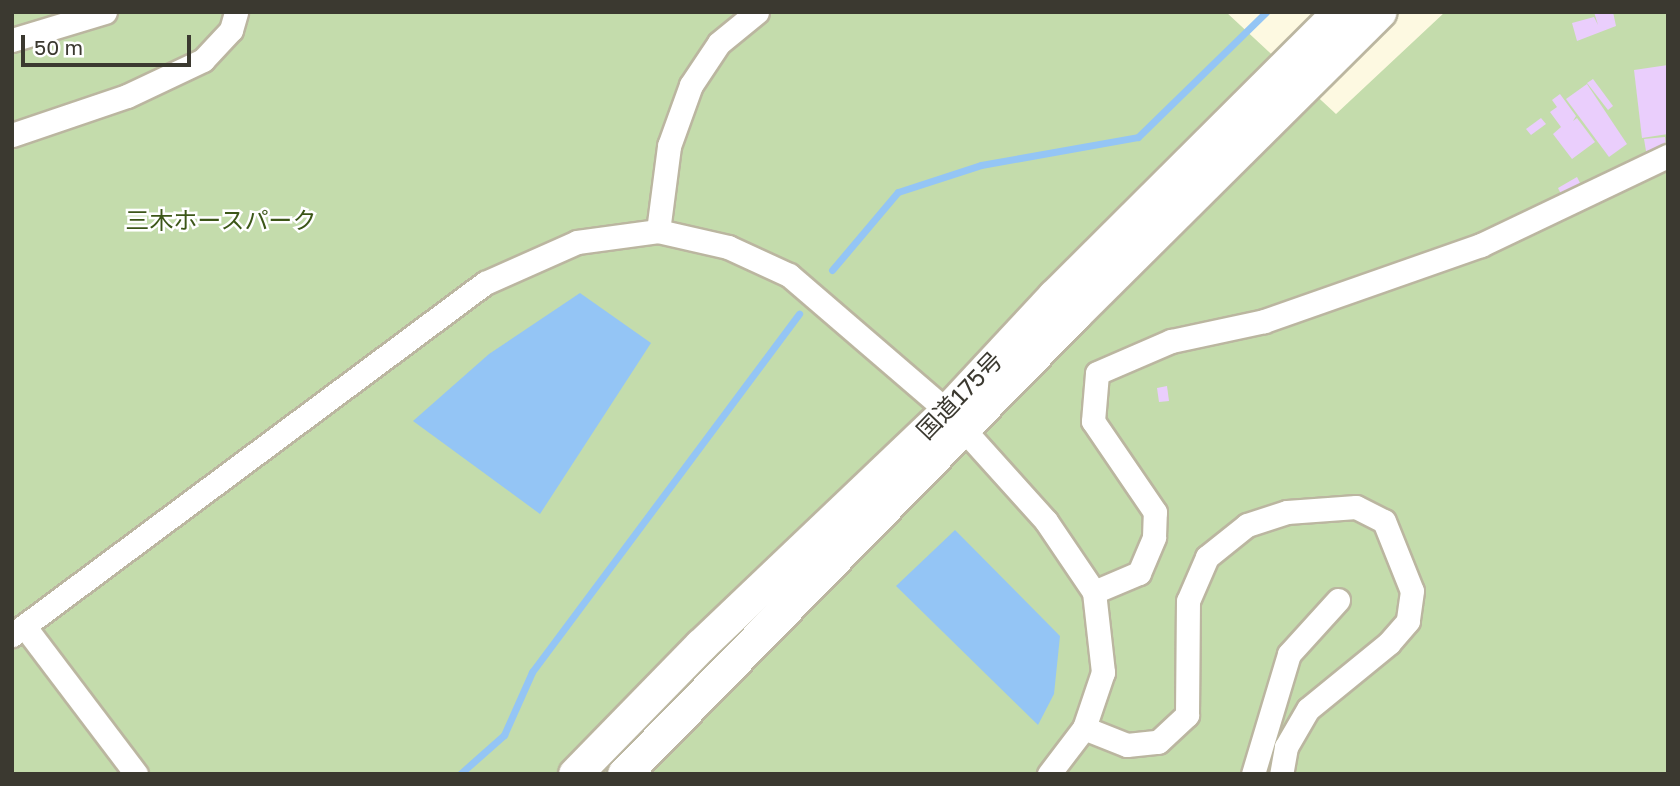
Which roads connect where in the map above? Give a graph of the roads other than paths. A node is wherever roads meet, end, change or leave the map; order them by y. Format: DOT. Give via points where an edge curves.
graph roads {
  1 [pos="105,12"];
  2 [pos="236,12"];
  3 [pos="757,12"];
  4 [pos="1339,12"];
  5 [pos="1379,12"];
  6 [pos="12,40"];
  7 [pos="12,135"];
  8 [pos="1668,156"];
  9 [pos="658,231"];
  10 [pos="956,421"];
  11 [pos="1094,592"];
  12 [pos="1338,600"];
  13 [pos="19,631"];
  14 [pos="1084,728"];
  15 [pos="136,774"];
  16 [pos="575,774"];
  17 [pos="624,774"];
  18 [pos="1049,774"];
  19 [pos="1253,774"];
  20 [pos="1281,774"];
  1 -- 6 [label="street"];
  2 -- 7 [label="street" via="231,30 203,60 127,96"];
  3 -- 9 [label="street" via="719,43 691,85 669,146"];
  4 -- 10 [label="highway, 国道175号" via="1054,296"];
  5 -- 10 [label="highway, 国道175号" via="1075,314"];
  8 -- 11 [label="street" via="1481,245 1264,321 1171,341 1097,373 1093,421 1155,512 1154,537 1139,573"];
  9 -- 10 [label="street" via="728,247 789,275"];
  9 -- 13 [label="street" via="578,242 485,283"];
  10 -- 11 [label="street" via="1046,521"];
  10 -- 16 [label="highway, 国道175号" via="701,645"];
  10 -- 17 [label="highway, 国道175号"];
  11 -- 14 [label="street" via="1103,672"];
  12 -- 19 [label="street" via="1290,654"];
  13 -- 15 [label="street"];
  14 -- 18 [label="street"];
  14 -- 20 [label="street" via="1127,745 1158,741 1187,715 1188,601 1207,557 1247,525 1287,512 1356,507 1384,521 1412,591 1408,621 1389,643 1308,709 1286,747"];
}
